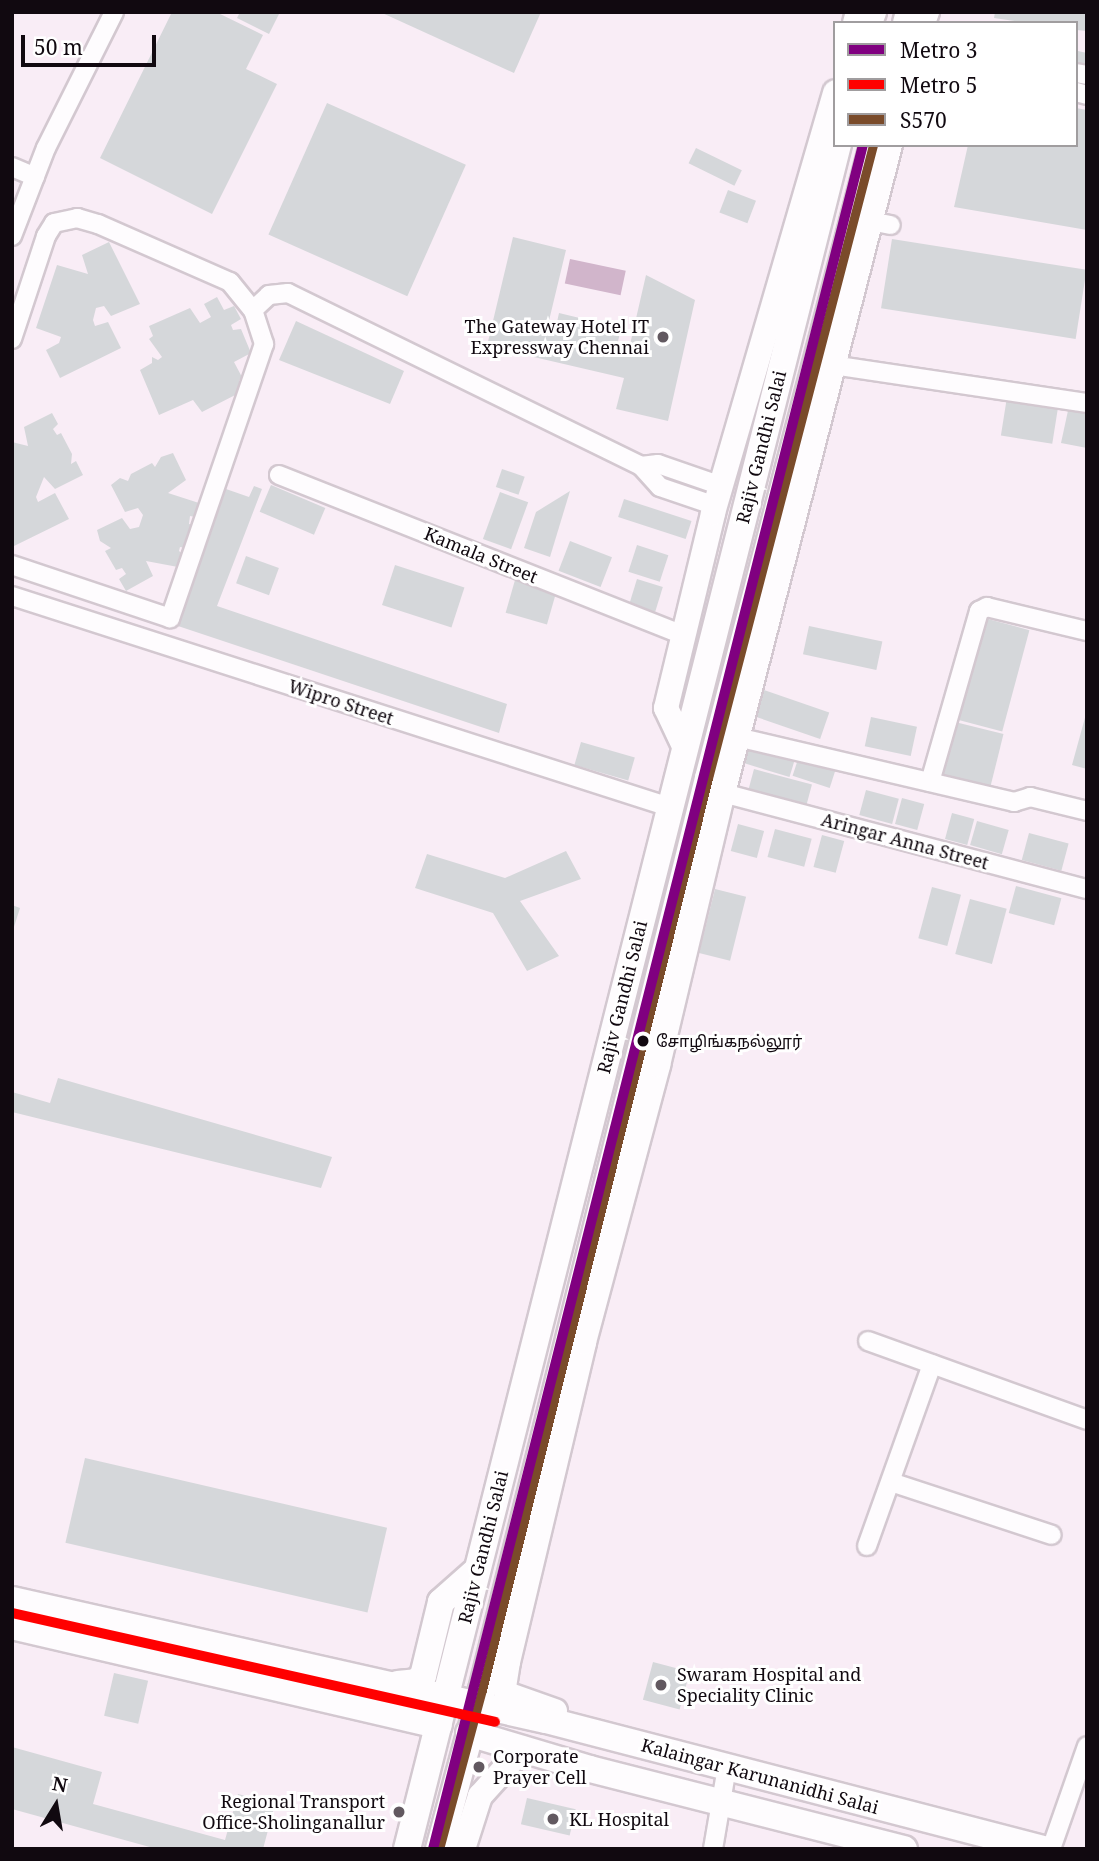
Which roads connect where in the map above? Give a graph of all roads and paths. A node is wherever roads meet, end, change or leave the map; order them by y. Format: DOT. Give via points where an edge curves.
graph roads {
  1 [pos="114,12"];
  2 [pos="833,99"];
  3 [pos="837,147"];
  4 [pos="872,147"];
  5 [pos="890,147"];
  6 [pos="12,167"];
  7 [pos="35,177"];
  8 [pos="12,236"];
  9 [pos="804,278"];
  10 [pos="836,286"];
  11 [pos="253,310"];
  12 [pos="12,339"];
  13 [pos="788,339"];
  14 [pos="826,356"];
  15 [pos="816,393"];
  16 [pos="1087,403"];
  17 [pos="279,475"];
  18 [pos="719,496"];
  19 [pos="12,565"];
  20 [pos="12,596"];
  21 [pos="170,618"];
  22 [pos="1087,631"];
  23 [pos="684,635"];
  24 [pos="162,644"];
  25 [pos="737,737"];
  26 [pos="684,746"];
  27 [pos="930,782"];
  28 [pos="723,793"];
  29 [pos="669,807"];
  30 [pos="1087,811"];
  31 [pos="1087,889"];
  32 [pos="868,1341"];
  33 [pos="932,1364"];
  34 [pos="1087,1420"];
  35 [pos="891,1482"];
  36 [pos="1052,1535"];
  37 [pos="867,1546"];
  38 [pos="477,1570"];
  39 [pos="516,1590"];
  40 [pos="12,1600"];
  41 [pos="12,1626"];
  42 [pos="398,1684"];
  43 [pos="447,1696"];
  44 [pos="477,1704"];
  45 [pos="439,1725"];
  46 [pos="469,1733"];
  47 [pos="523,1748"];
  48 [pos="1086,1749"];
  49 [pos="716,1765"];
  50 [pos="723,1803"];
  51 [pos="456,1848"];
  52 [pos="407,1849"];
  53 [pos="713,1849"];
  54 [pos="904,1849"];
  55 [pos="1043,1849"];
  56 [pos="1051,1849"];
  1 -- 7 [label="street"];
  2 -- 18 [label="street"];
  3 -- 9 [label="main road, Rajiv Gandhi Salai"];
  4 -- 10 [label="main road, Rajiv Gandhi Salai"];
  5 -- 14 [label="street" via="880,223"];
  6 -- 7 [label="street"];
  7 -- 8 [label="street"];
  9 -- 10 [label="main road" via="811,292"];
  9 -- 13 [label="main road, Rajiv Gandhi Salai"];
  10 -- 14 [label="main road, Rajiv Gandhi Salai"];
  11 -- 12 [label="street" via="230,282 77,218 54,223 46,236"];
  11 -- 18 [label="street" via="269,295 288,293 641,466 660,487"];
  11 -- 21 [label="street" via="264,344"];
  13 -- 14 [label="main road" via="797,332 811,332"];
  13 -- 26 [label="main road, Rajiv Gandhi Salai"];
  14 -- 15 [label="main road, Rajiv Gandhi Salai"];
  14 -- 16 [label="street"];
  15 -- 25 [label="street"];
  15 -- 39 [label="main road, Rajiv Gandhi Salai" via="708,778"];
  17 -- 23 [label="street, Kamala Street"];
  18 -- 23 [label="street"];
  19 -- 21 [label="street"];
  20 -- 24 [label="street, Wipro Street"];
  21 -- 24 [label="street"];
  22 -- 27 [label="street" via="987,607 979,611"];
  23 -- 26 [label="street" via="666,708"];
  24 -- 29 [label="street, Wipro Street"];
  25 -- 27 [label="street"];
  25 -- 28 [label="street"];
  26 -- 29 [label="main road, Rajiv Gandhi Salai"];
  27 -- 30 [label="street" via="1014,802 1030,797"];
  28 -- 31 [label="street, Aringar Anna Street"];
  28 -- 39 [label="street" via="658,1065"];
  29 -- 38 [label="main road, Rajiv Gandhi Salai"];
  32 -- 33 [label="street"];
  33 -- 34 [label="street"];
  33 -- 35 [label="street"];
  35 -- 36 [label="street"];
  35 -- 37 [label="street"];
  38 -- 42 [label="main road" via="441,1602 423,1676 416,1682"];
  38 -- 43 [label="main road, Rajiv Gandhi Salai"];
  39 -- 44 [label="main road, Rajiv Gandhi Salai"];
  39 -- 49 [label="street" via="507,1694"];
  40 -- 42 [label="main road, Kalaingar Karunanidhi Salai"];
  41 -- 45 [label="main road"];
  42 -- 43 [label="main road, Kalaingar Karunanidhi Salai"];
  43 -- 44 [label="main road, Kalaingar Karunanidhi Salai"];
  43 -- 45 [label="main road, Rajiv Gandhi Salai"];
  44 -- 46 [label="main road, Rajiv Gandhi Salai"];
  44 -- 49 [label="main road, Kalaingar Karunanidhi Salai"];
  45 -- 52 [label="main road, Rajiv Gandhi Salai"];
  46 -- 47 [label="main road, Kalaingar Karunanidhi Salai"];
  46 -- 51 [label="main road, Rajiv Gandhi Salai"];
  47 -- 50 [label="main road, Kalaingar Karunanidhi Salai"];
  47 -- 51 [label="street" via="480,1796"];
  48 -- 56 [label="street"];
  49 -- 50 [label="street"];
  49 -- 55 [label="main road, Kalaingar Karunanidhi Salai"];
  50 -- 53 [label="street"];
  50 -- 54 [label="main road, Kalaingar Karunanidhi Salai"];
}
